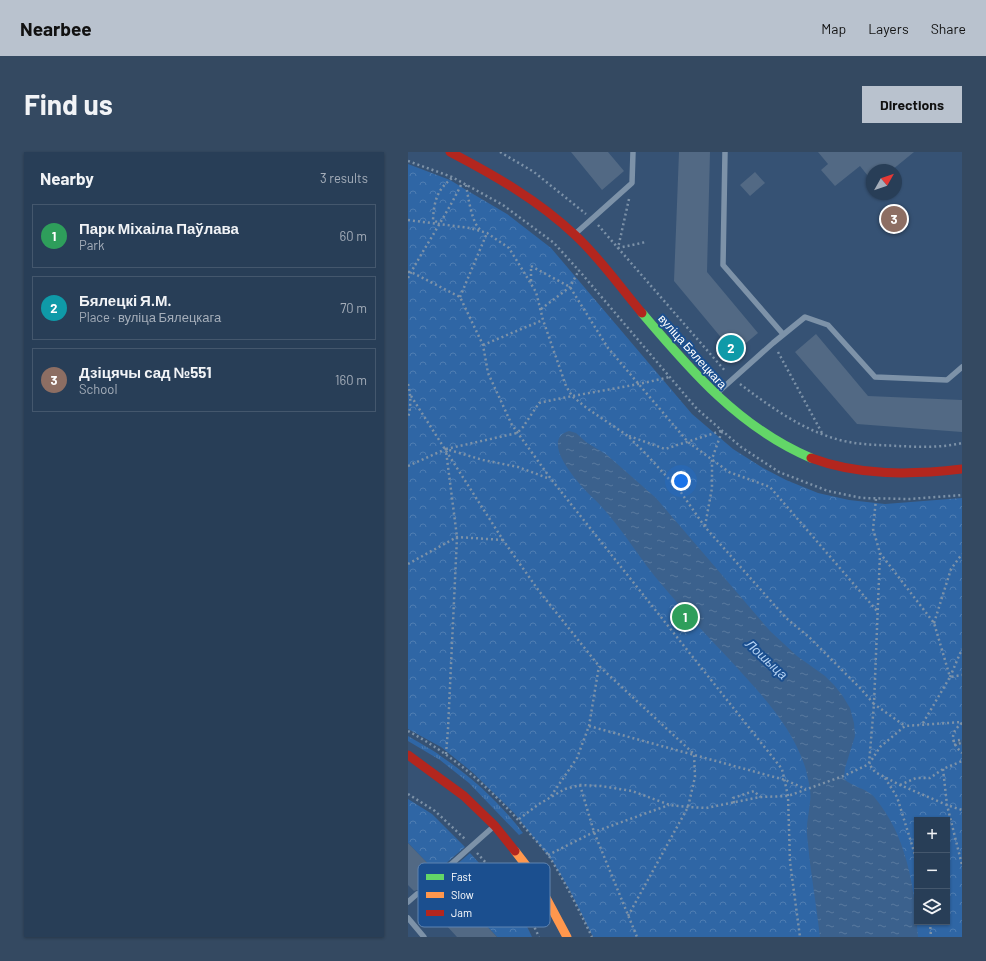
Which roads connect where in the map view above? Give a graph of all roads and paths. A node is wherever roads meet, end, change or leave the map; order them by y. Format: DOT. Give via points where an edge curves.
graph roads {
  1 [pos="450,152"];
  2 [pos="500,152"];
  3 [pos="633,152"];
  4 [pos="725,152"];
  5 [pos="504,153"];
  6 [pos="452,177"];
  7 [pos="462,183"];
  8 [pos="632,183"];
  9 [pos="466,185"];
  10 [pos="592,219"];
  11 [pos="408,220"];
  12 [pos="439,223"];
  13 [pos="488,233"];
  14 [pos="575,235"];
  15 [pos="646,242"];
  16 [pos="618,248"];
  17 [pos="579,270"];
  18 [pos="410,272"];
  19 [pos="408,278"];
  20 [pos="530,282"];
  21 [pos="570,288"];
  22 [pos="460,297"];
  23 [pos="541,310"];
  24 [pos="543,320"];
  25 [pos="783,334"];
  26 [pos="773,342"];
  27 [pos="483,345"];
  28 [pos="962,367"];
  29 [pos="670,377"];
  30 [pos="732,378"];
  31 [pos="408,384"];
  32 [pos="640,385"];
  33 [pos="716,394"];
  34 [pos="411,396"];
  35 [pos="572,396"];
  36 [pos="409,406"];
  37 [pos="408,418"];
  38 [pos="517,433"];
  39 [pos="822,434"];
  40 [pos="628,436"];
  41 [pos="688,442"];
  42 [pos="962,443"];
  43 [pos="446,449"];
  44 [pos="712,459"];
  45 [pos="408,466"];
  46 [pos="962,469"];
  47 [pos="551,479"];
  48 [pos="876,499"];
  49 [pos="705,527"];
  50 [pos="457,537"];
  51 [pos="503,540"];
  52 [pos="880,553"];
  53 [pos="962,554"];
  54 [pos="408,564"];
  55 [pos="877,611"];
  56 [pos="934,623"];
  57 [pos="962,649"];
  58 [pos="599,666"];
  59 [pos="962,675"];
  60 [pos="950,677"];
  61 [pos="874,704"];
  62 [pos="962,722"];
  63 [pos="923,724"];
  64 [pos="589,726"];
  65 [pos="905,726"];
  66 [pos="960,740"];
  67 [pos="954,741"];
  68 [pos="961,743"];
  69 [pos="954,745"];
  70 [pos="962,753"];
  71 [pos="446,754"];
  72 [pos="694,754"];
  73 [pos="408,755"];
  74 [pos="962,761"];
  75 [pos="869,764"];
  76 [pos="943,769"];
  77 [pos="885,777"];
  78 [pos="785,780"];
  79 [pos="580,785"];
  80 [pos="900,785"];
  81 [pos="807,789"];
  82 [pos="408,794"];
  83 [pos="788,796"];
  84 [pos="760,797"];
  85 [pos="549,798"];
  86 [pos="734,803"];
  87 [pos="670,804"];
  88 [pos="947,806"];
  89 [pos="688,808"];
  90 [pos="962,810"];
  91 [pos="519,819"];
  92 [pos="495,826"];
  93 [pos="594,832"];
  94 [pos="471,846"];
  95 [pos="914,853"];
  96 [pos="548,855"];
  97 [pos="452,863"];
  98 [pos="486,863"];
  99 [pos="524,863"];
  100 [pos="962,865"];
  101 [pos="417,894"];
  102 [pos="408,902"];
  103 [pos="550,905"];
  104 [pos="628,916"];
  105 [pos="408,918"];
  106 [pos="930,925"];
  107 [pos="534,927"];
  108 [pos="424,937"];
  109 [pos="539,937"];
  110 [pos="567,937"];
  111 [pos="638,937"];
  112 [pos="800,937"];
  113 [pos="931,937"];
  1 -- 14 [label="street, вуліца Бялецкага" via="494,175 556,218"];
  2 -- 5 [label="path"];
  3 -- 8 [label="lane"];
  4 -- 25 [label="lane" via="723,265"];
  5 -- 10 [label="path" via="534,172"];
  6 -- 12 [label="path" via="445,183 434,202 433,220"];
  7 -- 12 [label="path" via="450,208"];
  8 -- 10 [label="lane"];
  8 -- 16 [label="path"];
  9 -- 13 [label="path" via="478,228"];
  10 -- 14 [label="lane"];
  10 -- 16 [label="path"];
  11 -- 12 [label="path"];
  12 -- 13 [label="path"];
  12 -- 18 [label="path"];
  13 -- 20 [label="path" via="509,248"];
  13 -- 22 [label="path"];
  14 -- 33 [label="street, вуліца Бялецкага" via="677,354"];
  15 -- 16 [label="path"];
  16 -- 30 [label="path"];
  17 -- 21 [label="path"];
  18 -- 19 [label="path"];
  18 -- 22 [label="path"];
  20 -- 21 [label="path" via="531,266"];
  20 -- 23 [label="path"];
  21 -- 23 [label="path"];
  21 -- 32 [label="path" via="608,348"];
  22 -- 27 [label="path"];
  23 -- 24 [label="path"];
  24 -- 27 [label="path"];
  24 -- 35 [label="path" via="566,386"];
  25 -- 26 [label="lane"];
  25 -- 28 [label="lane" via="805,317 828,325 875,377 947,380"];
  26 -- 30 [label="lane"];
  26 -- 39 [label="path"];
  27 -- 38 [label="path" via="488,373"];
  29 -- 32 [label="path"];
  30 -- 33 [label="lane"];
  30 -- 39 [label="path" via="793,421"];
  31 -- 34 [label="path"];
  32 -- 35 [label="path"];
  32 -- 41 [label="path"];
  33 -- 46 [label="street, вуліца Бялецкага" via="739,415 773,438 829,464 872,472 901,474"];
  34 -- 36 [label="path"];
  34 -- 43 [label="path"];
  35 -- 38 [label="path" via="538,403"];
  35 -- 40 [label="path"];
  36 -- 37 [label="path"];
  38 -- 43 [label="path"];
  38 -- 47 [label="path"];
  39 -- 42 [label="path" via="877,445 937,446"];
  40 -- 41 [label="path" via="665,449"];
  40 -- 49 [label="path" via="680,491"];
  41 -- 44 [label="path"];
  41 -- 44 [label="path" via="722,431"];
  43 -- 45 [label="path"];
  43 -- 47 [label="path" via="518,467"];
  43 -- 50 [label="path"];
  43 -- 51 [label="path"];
  44 -- 49 [label="path" via="712,488"];
  44 -- 55 [label="path" via="729,472 770,487"];
  47 -- 78 [label="path" via="782,769"];
  48 -- 52 [label="path" via="873,529"];
  49 -- 61 [label="path" via="786,618 809,637"];
  50 -- 51 [label="path"];
  50 -- 54 [label="path"];
  50 -- 71 [label="path"];
  51 -- 58 [label="path" via="539,591"];
  52 -- 55 [label="path"];
  52 -- 56 [label="path"];
  53 -- 56 [label="path" via="951,569"];
  55 -- 61 [label="path"];
  56 -- 60 [label="path"];
  57 -- 60 [label="path"];
  58 -- 64 [label="path"];
  58 -- 72 [label="path"];
  59 -- 60 [label="path"];
  60 -- 63 [label="path"];
  61 -- 65 [label="path"];
  61 -- 75 [label="path"];
  62 -- 63 [label="path"];
  62 -- 67 [label="path" via="953,735"];
  63 -- 65 [label="path"];
  64 -- 72 [label="path"];
  64 -- 85 [label="path" via="577,758"];
  65 -- 75 [label="path" via="880,747"];
  66 -- 67 [label="path"];
  67 -- 69 [label="path"];
  68 -- 69 [label="path"];
  69 -- 70 [label="path"];
  72 -- 78 [label="path"];
  72 -- 89 [label="path" via="695,777"];
  73 -- 92 [label="street" via="464,796"];
  74 -- 76 [label="path"];
  75 -- 77 [label="path" via="875,772"];
  75 -- 81 [label="path"];
  76 -- 80 [label="path" via="930,778 916,778"];
  76 -- 88 [label="path"];
  77 -- 80 [label="path"];
  77 -- 95 [label="path" via="897,797"];
  78 -- 81 [label="path"];
  78 -- 83 [label="path"];
  79 -- 85 [label="path" via="565,789"];
  79 -- 87 [label="path" via="632,791"];
  79 -- 93 [label="path"];
  80 -- 88 [label="path"];
  81 -- 83 [label="path"];
  82 -- 94 [label="path" via="435,811"];
  83 -- 84 [label="path"];
  83 -- 112 [label="path" via="790,862"];
  84 -- 86 [label="path"];
  84 -- 86 [label="path" via="754,791 733,798"];
  85 -- 91 [label="path"];
  86 -- 89 [label="path"];
  87 -- 89 [label="path"];
  87 -- 93 [label="path"];
  88 -- 90 [label="path"];
  88 -- 100 [label="path"];
  89 -- 104 [label="path"];
  92 -- 94 [label="lane"];
  92 -- 99 [label="street"];
  93 -- 96 [label="path"];
  93 -- 104 [label="path"];
  94 -- 97 [label="lane"];
  94 -- 98 [label="path"];
  101 -- 102 [label="lane"];
  103 -- 110 [label="street"];
  104 -- 111 [label="path"];
  105 -- 108 [label="lane"];
  106 -- 113 [label="path"];
  107 -- 109 [label="path"];
}
